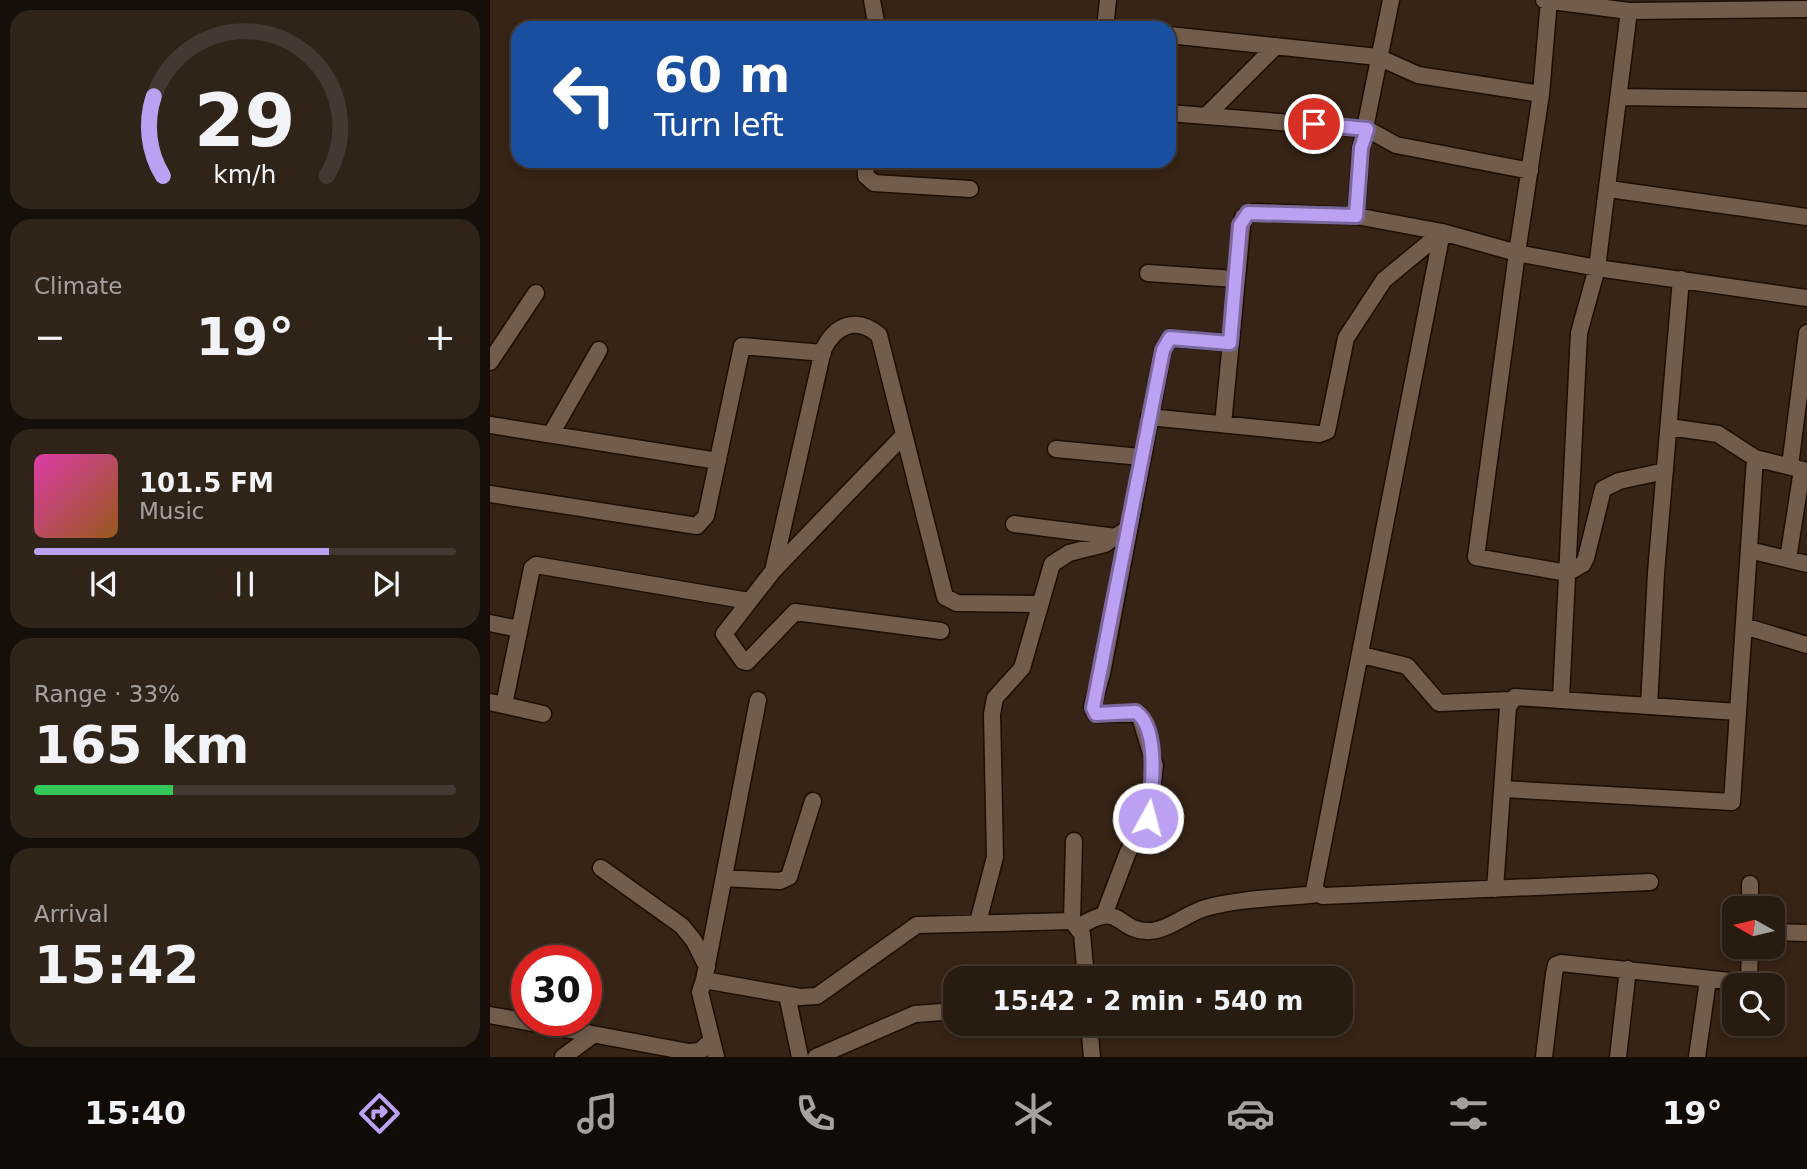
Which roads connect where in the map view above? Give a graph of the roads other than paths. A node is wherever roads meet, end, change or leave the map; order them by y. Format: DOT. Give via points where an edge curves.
graph roads {
  1 [pos="872,0"];
  2 [pos="1108,0"];
  3 [pos="1391,0"];
  4 [pos="1547,0"];
  5 [pos="1807,9"];
  6 [pos="1629,11"];
  7 [pos="876,21"];
  8 [pos="1106,21"];
  9 [pos="1176,36"];
  10 [pos="1276,46"];
  11 [pos="1378,57"];
  12 [pos="1541,94"];
  13 [pos="1620,97"];
  14 [pos="1807,100"];
  15 [pos="1176,113"];
  16 [pos="1207,115"];
  17 [pos="1367,129"];
  18 [pos="865,168"];
  19 [pos="1530,172"];
  20 [pos="970,188"];
  21 [pos="1609,189"];
  22 [pos="1356,216"];
  23 [pos="1807,217"];
  24 [pos="1442,232"];
  25 [pos="1517,253"];
  26 [pos="1597,268"];
  27 [pos="1148,273"];
  28 [pos="1681,278"];
  29 [pos="1235,279"];
  30 [pos="536,293"];
  31 [pos="1807,298"];
  32 [pos="1807,333"];
  33 [pos="1230,343"];
  34 [pos="599,350"];
  35 [pos="823,353"];
  36 [pos="490,362"];
  37 [pos="1149,417"];
  38 [pos="1223,424"];
  39 [pos="490,425"];
  40 [pos="1669,427"];
  41 [pos="551,434"];
  42 [pos="904,435"];
  43 [pos="1056,449"];
  44 [pos="1141,457"];
  45 [pos="1755,458"];
  46 [pos="718,461"];
  47 [pos="1800,469"];
  48 [pos="1665,471"];
  49 [pos="490,494"];
  50 [pos="1014,524"];
  51 [pos="1121,533"];
  52 [pos="1749,550"];
  53 [pos="1788,559"];
  54 [pos="1807,564"];
  55 [pos="773,571"];
  56 [pos="1567,573"];
  57 [pos="749,601"];
  58 [pos="1039,604"];
  59 [pos="490,623"];
  60 [pos="1744,626"];
  61 [pos="519,629"];
  62 [pos="941,631"];
  63 [pos="1807,645"];
  64 [pos="1362,654"];
  65 [pos="1561,698"];
  66 [pos="758,700"];
  67 [pos="1510,701"];
  68 [pos="497,704"];
  69 [pos="1649,706"];
  70 [pos="1738,712"];
  71 [pos="543,714"];
  72 [pos="1503,789"];
  73 [pos="813,801"];
  74 [pos="1074,841"];
  75 [pos="601,868"];
  76 [pos="724,878"];
  77 [pos="1650,883"];
  78 [pos="1750,884"];
  79 [pos="1495,889"];
  80 [pos="1318,894"];
  81 [pos="1750,896"];
  82 [pos="1104,915"];
  83 [pos="978,922"];
  84 [pos="1076,924"];
  85 [pos="1785,932"];
  86 [pos="1807,933"];
  87 [pos="1750,959"];
  88 [pos="1085,966"];
  89 [pos="1628,969"];
  90 [pos="705,973"];
  91 [pos="1708,979"];
  92 [pos="787,995"];
  93 [pos="943,1012"];
  94 [pos="490,1016"];
  95 [pos="511,1020"];
  96 [pos="592,1036"];
  97 [pos="599,1036"];
  98 [pos="1090,1036"];
  99 [pos="714,1049"];
  100 [pos="1702,1056"];
  101 [pos="563,1057"];
  102 [pos="800,1057"];
  103 [pos="816,1057"];
  104 [pos="1092,1057"];
  105 [pos="1544,1057"];
  106 [pos="1618,1057"];
  1 -- 7 [label="street"];
  2 -- 8 [label="street"];
  3 -- 11 [label="street"];
  4 -- 6 [label="street"];
  4 -- 12 [label="street"];
  5 -- 6 [label="street"];
  6 -- 13 [label="street"];
  9 -- 10 [label="street"];
  10 -- 11 [label="street"];
  10 -- 16 [label="street"];
  11 -- 12 [label="street" via="1418,75"];
  11 -- 17 [label="street"];
  12 -- 19 [label="street"];
  13 -- 14 [label="street"];
  13 -- 21 [label="street"];
  15 -- 16 [label="street"];
  16 -- 17 [label="street"];
  17 -- 19 [label="street" via="1396,145"];
  17 -- 22 [label="street" via="1361,148"];
  18 -- 20 [label="street" via="874,183"];
  19 -- 25 [label="street"];
  21 -- 23 [label="street"];
  21 -- 26 [label="street"];
  22 -- 24 [label="street"];
  22 -- 29 [label="street" via="1248,213 1240,225"];
  24 -- 25 [label="street"];
  24 -- 38 [label="street" via="1384,280 1346,338 1327,431 1319,434"];
  24 -- 64 [label="street"];
  25 -- 26 [label="street"];
  25 -- 56 [label="street" via="1476,557"];
  26 -- 28 [label="street"];
  26 -- 56 [label="street" via="1579,333"];
  27 -- 29 [label="street"];
  28 -- 31 [label="street"];
  28 -- 40 [label="street"];
  29 -- 33 [label="street"];
  30 -- 36 [label="street"];
  32 -- 47 [label="street"];
  33 -- 37 [label="street" via="1170,338 1163,350"];
  33 -- 38 [label="street"];
  34 -- 41 [label="street"];
  35 -- 42 [label="street" via="843,325 879,335"];
  35 -- 46 [label="street" via="742,346"];
  35 -- 55 [label="street"];
  37 -- 38 [label="street"];
  37 -- 44 [label="street"];
  39 -- 41 [label="street"];
  40 -- 45 [label="street" via="1724,436"];
  40 -- 48 [label="street"];
  41 -- 46 [label="street"];
  42 -- 55 [label="street"];
  42 -- 58 [label="street" via="945,597 957,603"];
  43 -- 44 [label="street"];
  44 -- 51 [label="street"];
  45 -- 47 [label="street"];
  45 -- 52 [label="street"];
  46 -- 49 [label="street" via="706,516 697,526"];
  47 -- 53 [label="street"];
  48 -- 56 [label="street" via="1603,489 1586,558"];
  48 -- 69 [label="street"];
  50 -- 51 [label="street"];
  51 -- 58 [label="street" via="1105,544 1056,560 1049,568"];
  51 -- 82 [label="street" via="1102,674 1093,708 1096,714 1139,714 1154,766 1148,818 1128,852"];
  52 -- 53 [label="street"];
  52 -- 60 [label="street"];
  53 -- 54 [label="street"];
  55 -- 57 [label="street"];
  56 -- 65 [label="street"];
  57 -- 61 [label="street" via="541,563 532,568"];
  57 -- 62 [label="street" via="724,632 745,662 795,612"];
  58 -- 83 [label="street" via="1022,668 992,705 995,857"];
  59 -- 61 [label="street"];
  60 -- 63 [label="street"];
  60 -- 70 [label="street"];
  61 -- 68 [label="street"];
  64 -- 67 [label="street" via="1407,666 1439,703"];
  64 -- 80 [label="street" via="1314,881"];
  65 -- 67 [label="street" via="1521,695"];
  65 -- 69 [label="street"];
  66 -- 76 [label="street"];
  67 -- 72 [label="street"];
  68 -- 71 [label="street"];
  69 -- 70 [label="street"];
  70 -- 72 [label="street" via="1732,802"];
  72 -- 79 [label="street"];
  73 -- 76 [label="street" via="789,877 780,881"];
  74 -- 84 [label="street"];
  75 -- 90 [label="street" via="682,926 694,941"];
  76 -- 90 [label="street"];
  77 -- 79 [label="street"];
  78 -- 81 [label="street"];
  79 -- 80 [label="street"];
  80 -- 82 [label="street" via="1206,907 1152,930"];
  82 -- 84 [label="street"];
  83 -- 84 [label="street"];
  83 -- 92 [label="street" via="917,925 817,996"];
  84 -- 88 [label="street" via="1082,934"];
  85 -- 86 [label="street"];
  87 -- 91 [label="street" via="1744,981"];
  89 -- 91 [label="street"];
  89 -- 105 [label="street" via="1569,962 1556,965"];
  89 -- 106 [label="street"];
  90 -- 92 [label="street"];
  90 -- 99 [label="street" via="699,992"];
  91 -- 100 [label="street"];
  92 -- 102 [label="street"];
  93 -- 103 [label="street" via="915,1014"];
  94 -- 95 [label="street"];
  96 -- 101 [label="street"];
  97 -- 99 [label="street" via="689,1052"];
  98 -- 104 [label="street"];
}
